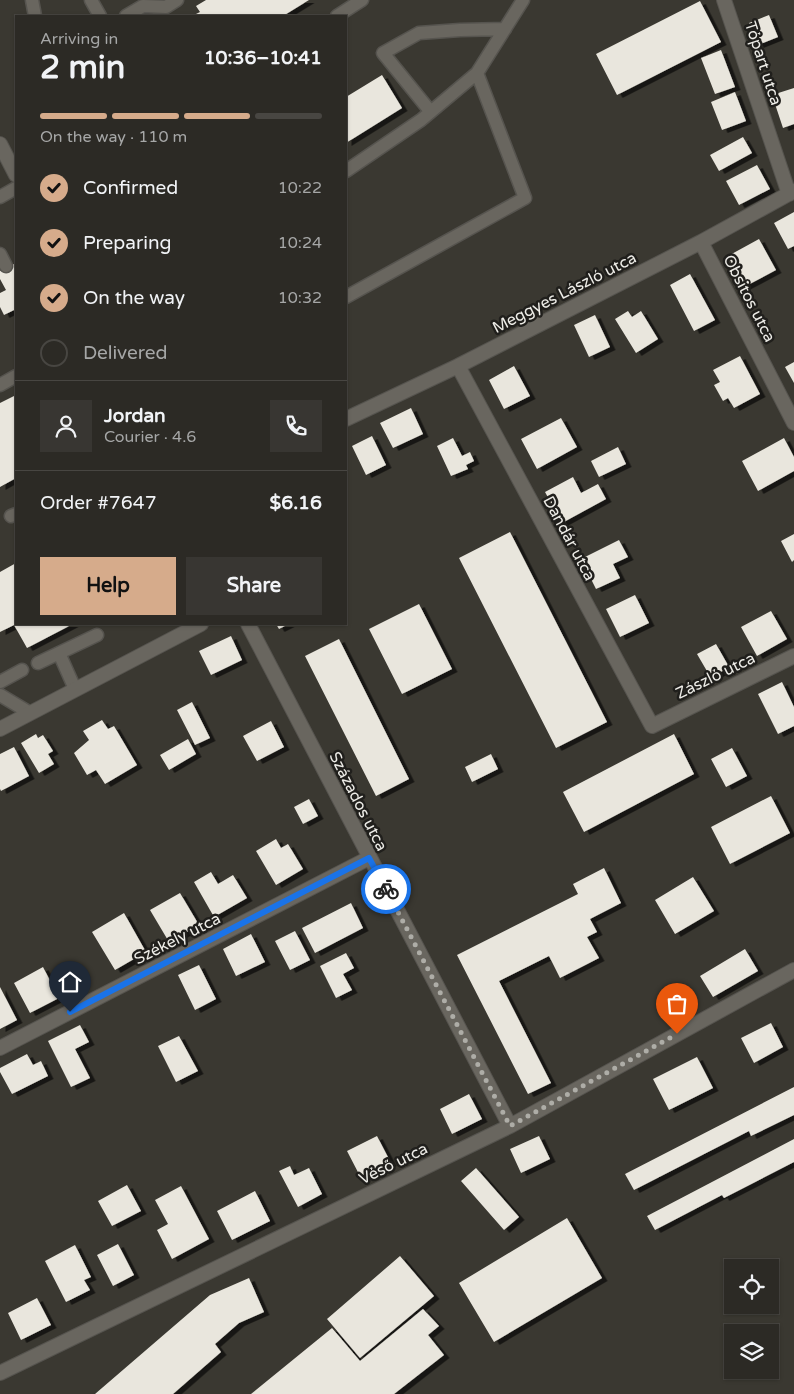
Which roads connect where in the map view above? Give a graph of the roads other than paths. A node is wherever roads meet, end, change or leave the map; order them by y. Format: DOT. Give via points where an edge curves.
graph roads {
  1 [pos="32,0"];
  2 [pos="91,0"];
  3 [pos="177,0"];
  4 [pos="362,0"];
  5 [pos="523,0"];
  6 [pos="724,0"];
  7 [pos="35,15"];
  8 [pos="99,15"];
  9 [pos="128,15"];
  10 [pos="339,15"];
  11 [pos="505,28"];
  12 [pos="477,73"];
  13 [pos="430,112"];
  14 [pos="0,144"];
  15 [pos="347,170"];
  16 [pos="15,173"];
  17 [pos="15,189"];
  18 [pos="792,193"];
  19 [pos="0,197"];
  20 [pos="701,242"];
  21 [pos="0,254"];
  22 [pos="6,266"];
  23 [pos="347,296"];
  24 [pos="458,366"];
  25 [pos="15,377"];
  26 [pos="0,385"];
  27 [pos="347,419"];
  28 [pos="794,423"];
  29 [pos="199,625"];
  30 [pos="249,625"];
  31 [pos="96,635"];
  32 [pos="59,653"];
  33 [pos="794,656"];
  34 [pos="38,663"];
  35 [pos="22,670"];
  36 [pos="0,682"];
  37 [pos="75,689"];
  38 [pos="0,695"];
  39 [pos="30,713"];
  40 [pos="652,726"];
  41 [pos="0,728"];
  42 [pos="369,858"];
  43 [pos="794,970"];
  44 [pos="0,1048"];
  45 [pos="510,1126"];
  46 [pos="0,1373"];
  1 -- 7 [label="lane"];
  2 -- 8 [label="lane"];
  3 -- 9 [label="lane" via="166,7 143,6"];
  4 -- 10 [label="lane"];
  5 -- 11 [label="lane"];
  6 -- 18 [label="street, Tópart utca"];
  11 -- 12 [label="lane"];
  11 -- 13 [label="lane" via="419,33 383,53"];
  12 -- 13 [label="lane"];
  12 -- 23 [label="lane" via="525,198"];
  13 -- 15 [label="lane"];
  14 -- 16 [label="street"];
  17 -- 19 [label="lane"];
  18 -- 20 [label="street, Meggyes László utca"];
  20 -- 24 [label="street, Meggyes László utca"];
  20 -- 28 [label="street, Obsitos utca"];
  21 -- 22 [label="lane"];
  24 -- 27 [label="street, Meggyes László utca"];
  24 -- 40 [label="street, Dandár utca"];
  25 -- 26 [label="lane"];
  29 -- 37 [label="street"];
  30 -- 42 [label="street, Százados utca"];
  31 -- 32 [label="lane"];
  32 -- 34 [label="lane"];
  32 -- 37 [label="lane"];
  33 -- 40 [label="street, Zászló utca"];
  35 -- 36 [label="lane"];
  37 -- 39 [label="street"];
  38 -- 39 [label="lane"];
  39 -- 41 [label="street"];
  42 -- 44 [label="street, Székely utca"];
  42 -- 45 [label="street, Százados utca"];
  43 -- 45 [label="street, Véső utca"];
  45 -- 46 [label="street, Véső utca"];
}
